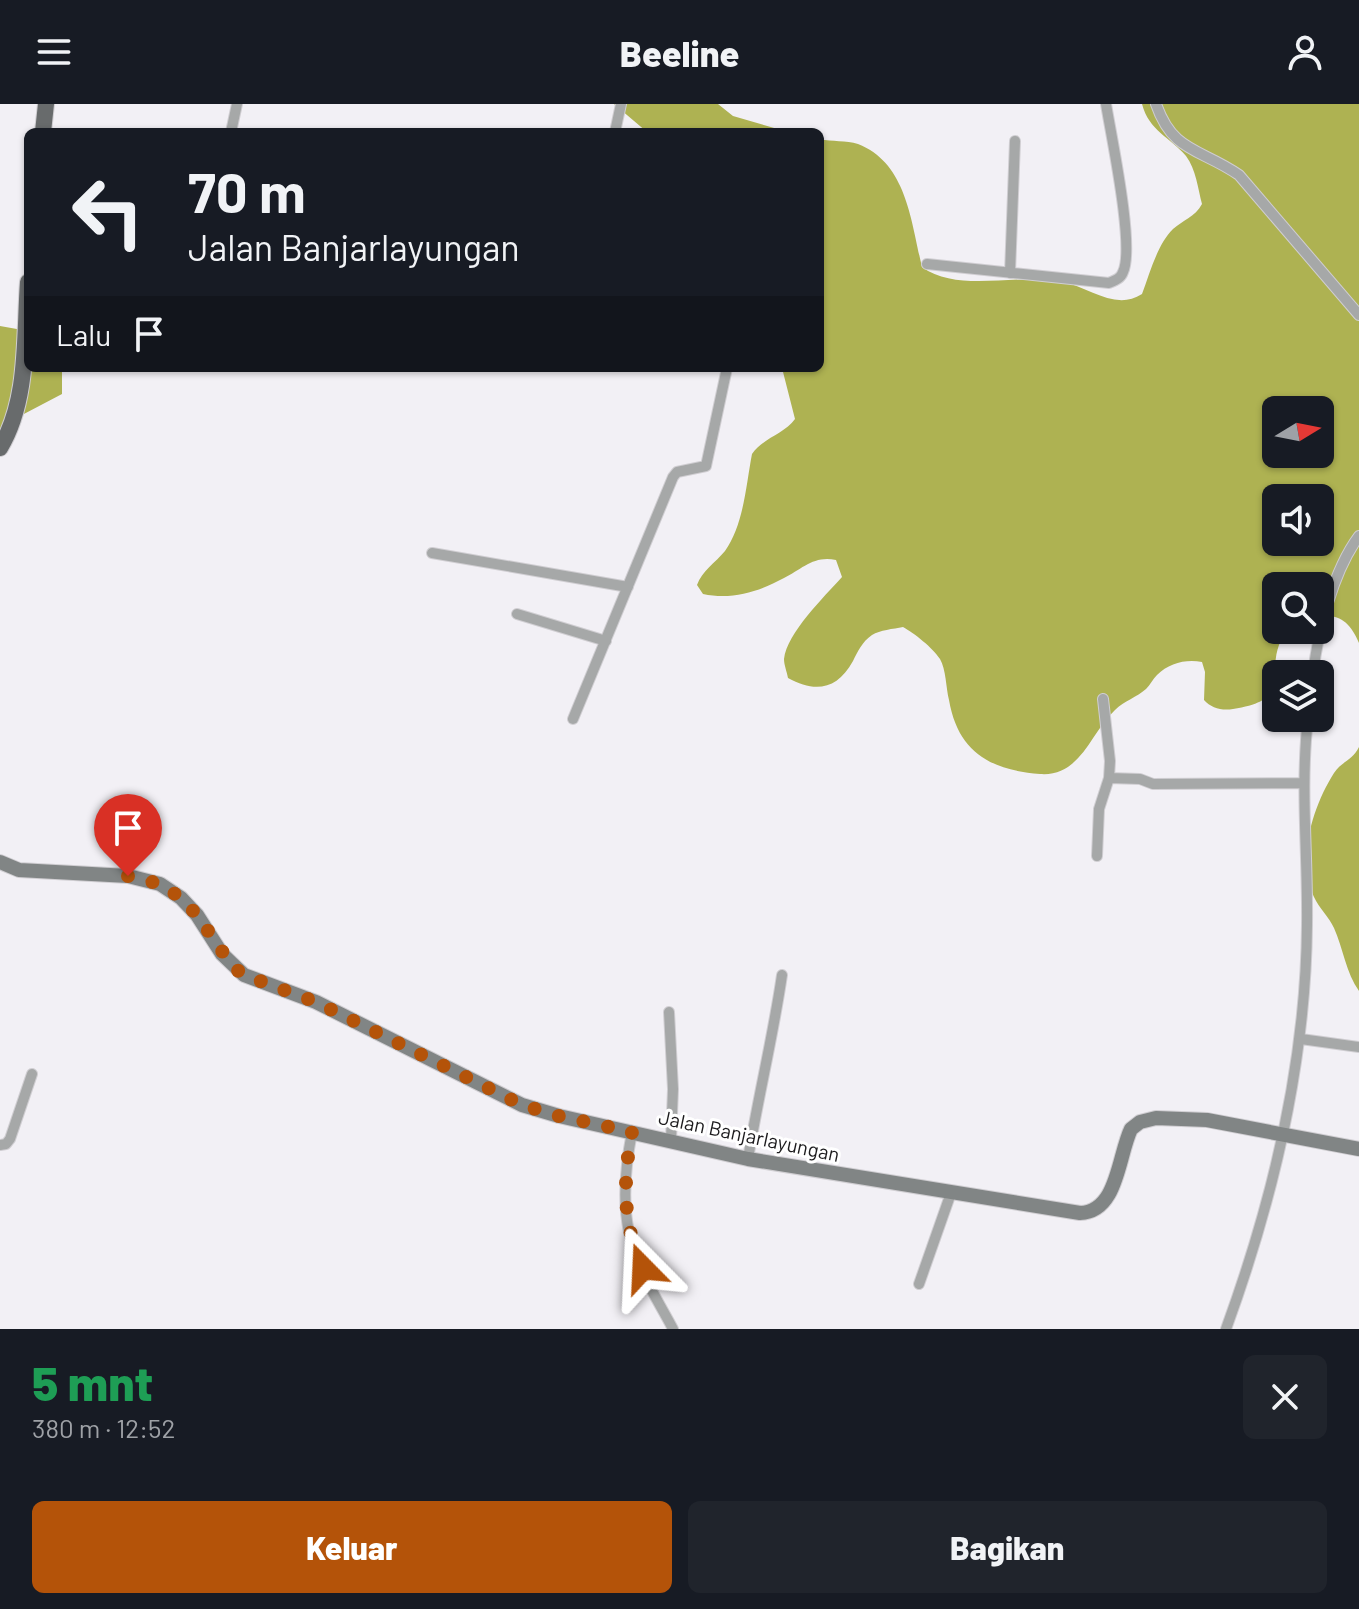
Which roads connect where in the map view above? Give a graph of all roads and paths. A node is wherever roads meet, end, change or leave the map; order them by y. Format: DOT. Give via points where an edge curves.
graph roads {
  1 [pos="46,104"];
  2 [pos="237,104"];
  3 [pos="621,104"];
  4 [pos="1106,104"];
  5 [pos="1156,104"];
  6 [pos="43,128"];
  7 [pos="232,128"];
  8 [pos="616,128"];
  9 [pos="1015,141"];
  10 [pos="927,264"];
  11 [pos="1010,273"];
  12 [pos="1359,315"];
  13 [pos="24,332"];
  14 [pos="726,372"];
  15 [pos="0,448"];
  16 [pos="1359,536"];
  17 [pos="432,553"];
  18 [pos="628,587"];
  19 [pos="517,614"];
  20 [pos="606,641"];
  21 [pos="1315,660"];
  22 [pos="1103,699"];
  23 [pos="573,719"];
  24 [pos="1307,732"];
  25 [pos="1109,778"];
  26 [pos="1302,783"];
  27 [pos="1097,856"];
  28 [pos="0,862"];
  29 [pos="782,975"];
  30 [pos="669,1012"];
  31 [pos="1301,1039"];
  32 [pos="1359,1047"];
  33 [pos="32,1074"];
  34 [pos="632,1132"];
  35 [pos="1283,1135"];
  36 [pos="671,1140"];
  37 [pos="0,1145"];
  38 [pos="1359,1149"];
  39 [pos="748,1159"];
  40 [pos="951,1193"];
  41 [pos="919,1284"];
  42 [pos="673,1329"];
  43 [pos="1226,1329"];
  1 -- 6 [label="main road"];
  2 -- 7 [label="street"];
  3 -- 8 [label="street"];
  4 -- 11 [label="street" via="1125,226 1122,275 1109,283"];
  5 -- 12 [label="street" via="1171,136 1239,175"];
  9 -- 11 [label="street"];
  10 -- 11 [label="street"];
  13 -- 15 [label="main road" via="18,407"];
  14 -- 18 [label="street" via="706,466 674,474"];
  16 -- 21 [label="street" via="1343,564"];
  17 -- 18 [label="street"];
  18 -- 20 [label="street"];
  19 -- 20 [label="street"];
  20 -- 23 [label="street"];
  22 -- 25 [label="street"];
  24 -- 26 [label="street"];
  25 -- 26 [label="street" via="1153,784"];
  25 -- 27 [label="street" via="1099,809"];
  26 -- 31 [label="street" via="1307,925"];
  28 -- 34 [label="street, Jalan Banjarlayungan" via="19,870 128,876 160,884 197,915 222,954 244,975 316,1002 522,1105"];
  29 -- 39 [label="street"];
  30 -- 36 [label="street"];
  31 -- 32 [label="street"];
  31 -- 35 [label="street"];
  33 -- 37 [label="street" via="10,1139"];
  34 -- 36 [label="street, Jalan Banjarlayungan"];
  34 -- 42 [label="street" via="628,1231"];
  35 -- 38 [label="street, Jalan Banjarlayungan"];
  35 -- 40 [label="street, Jalan Banjarlayungan" via="1207,1120 1140,1122 1127,1137 1106,1202 1092,1213"];
  35 -- 43 [label="street"];
  36 -- 39 [label="street, Jalan Banjarlayungan"];
  39 -- 40 [label="street, Jalan Banjarlayungan"];
  40 -- 41 [label="street"];
}
